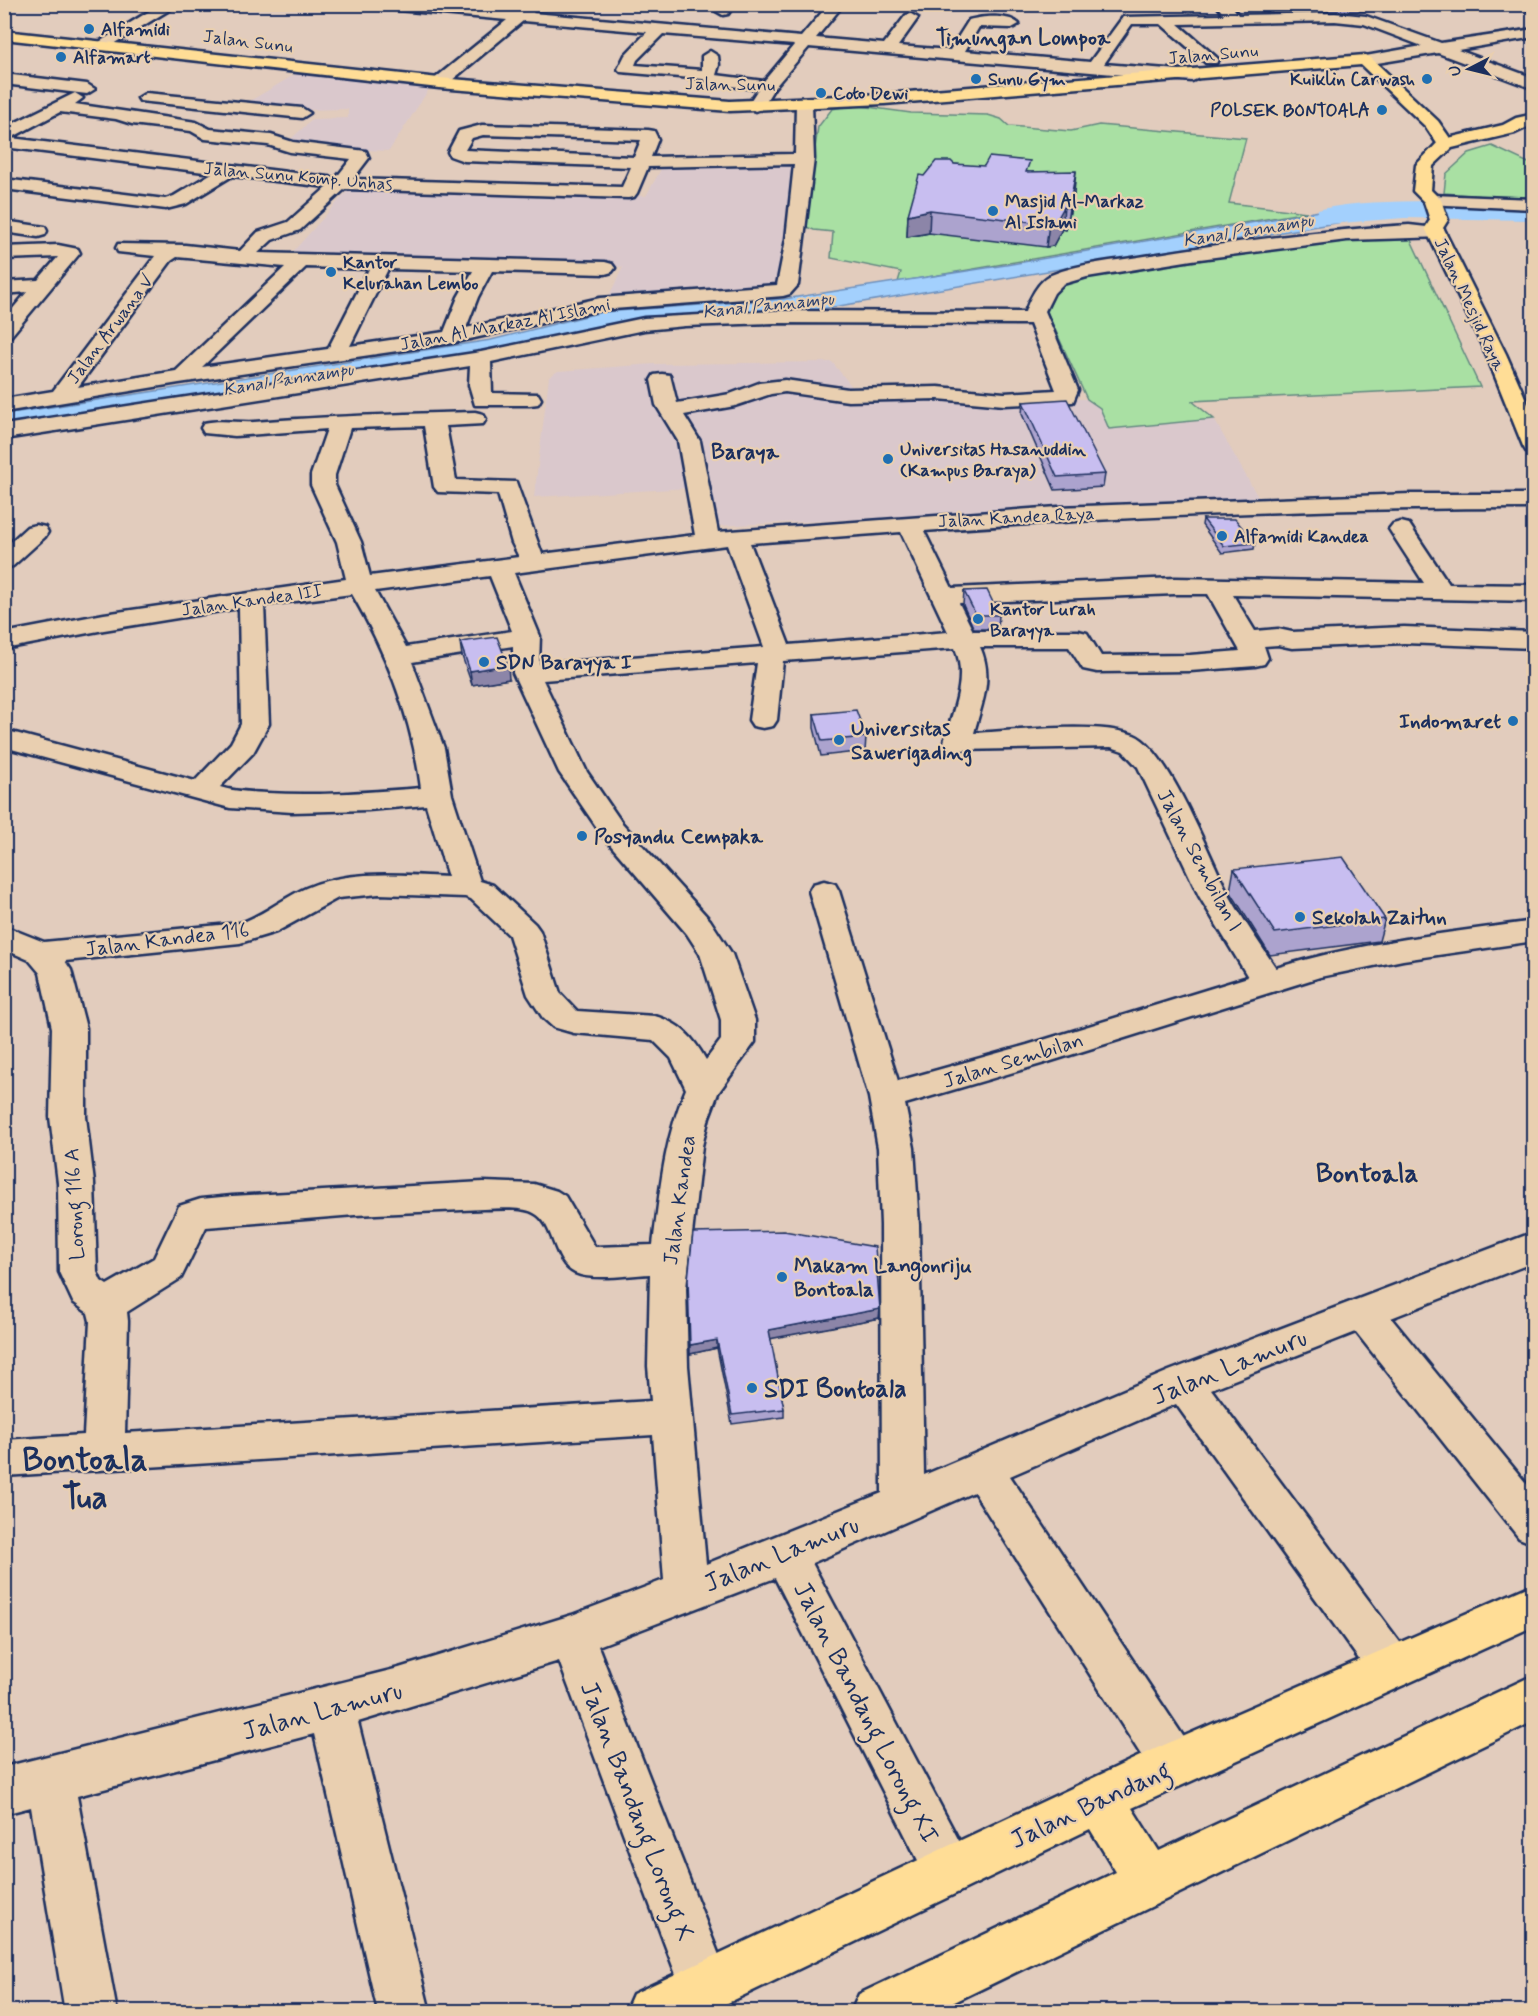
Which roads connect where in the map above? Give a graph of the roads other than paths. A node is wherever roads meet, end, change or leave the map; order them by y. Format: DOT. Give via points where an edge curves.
graph roads {
  1 [pos="172,4"];
  2 [pos="536,4"];
  3 [pos="837,4"];
  4 [pos="1223,4"];
  5 [pos="1526,4"];
  6 [pos="386,5"];
  7 [pos="1121,5"];
  8 [pos="1533,10"];
  9 [pos="1388,13"];
  10 [pos="519,17"];
  11 [pos="911,18"];
  12 [pos="1234,19"];
  13 [pos="1128,20"];
  14 [pos="1165,20"];
  15 [pos="1366,20"];
  16 [pos="1012,24"];
  17 [pos="660,29"];
  18 [pos="1533,33"];
  19 [pos="4,35"];
  20 [pos="729,35"];
  21 [pos="804,42"];
  22 [pos="103,44"];
  23 [pos="888,49"];
  24 [pos="1442,50"];
  25 [pos="956,53"];
  26 [pos="1211,60"];
  27 [pos="1365,60"];
  28 [pos="1095,66"];
  29 [pos="708,75"];
  30 [pos="1192,76"];
  31 [pos="4,79"];
  32 [pos="439,83"];
  33 [pos="1533,84"];
  34 [pos="768,86"];
  35 [pos="86,91"];
  36 [pos="107,95"];
  37 [pos="129,97"];
  38 [pos="804,104"];
  39 [pos="755,106"];
  40 [pos="15,108"];
  41 [pos="51,110"];
  42 [pos="302,113"];
  43 [pos="1533,120"];
  44 [pos="1432,124"];
  45 [pos="1533,127"];
  46 [pos="1509,129"];
  47 [pos="4,135"];
  48 [pos="1473,137"];
  49 [pos="4,142"];
  50 [pos="1446,144"];
  51 [pos="805,159"];
  52 [pos="640,162"];
  53 [pos="228,171"];
  54 [pos="4,184"];
  55 [pos="341,184"];
  56 [pos="1533,204"];
  57 [pos="1427,211"];
  58 [pos="4,226"];
  59 [pos="38,231"];
  60 [pos="125,248"];
  61 [pos="4,253"];
  62 [pos="248,253"];
  63 [pos="166,257"];
  64 [pos="275,261"];
  65 [pos="302,261"];
  66 [pos="381,262"];
  67 [pos="487,264"];
  68 [pos="45,285"];
  69 [pos="4,288"];
  70 [pos="600,304"];
  71 [pos="1037,318"];
  72 [pos="7,327"];
  73 [pos="452,337"];
  74 [pos="336,354"];
  75 [pos="481,358"];
  76 [pos="186,371"];
  77 [pos="163,374"];
  78 [pos="662,380"];
  79 [pos="59,398"];
  80 [pos="530,399"];
  81 [pos="4,406"];
  82 [pos="670,411"];
  83 [pos="475,419"];
  84 [pos="434,420"];
  85 [pos="341,422"];
  86 [pos="212,428"];
  87 [pos="4,432"];
  88 [pos="1533,446"];
  89 [pos="1533,501"];
  90 [pos="909,524"];
  91 [pos="1401,529"];
  92 [pos="36,532"];
  93 [pos="736,537"];
  94 [pos="708,540"];
  95 [pos="4,561"];
  96 [pos="533,562"];
  97 [pos="500,567"];
  98 [pos="360,586"];
  99 [pos="1216,586"];
  100 [pos="1441,592"];
  101 [pos="1533,593"];
  102 [pos="942,596"];
  103 [pos="251,599"];
  104 [pos="526,636"];
  105 [pos="964,639"];
  106 [pos="1247,639"];
  107 [pos="4,640"];
  108 [pos="1533,640"];
  109 [pos="775,652"];
  110 [pos="397,656"];
  111 [pos="526,673"];
  112 [pos="763,720"];
  113 [pos="4,738"];
  114 [pos="200,792"];
  115 [pos="437,795"];
  116 [pos="467,887"];
  117 [pos="824,891"];
  118 [pos="1533,931"];
  119 [pos="4,936"];
  120 [pos="40,953"];
  121 [pos="1268,982"];
  122 [pos="703,1089"];
  123 [pos="886,1097"];
  124 [pos="1533,1246"];
  125 [pos="671,1259"];
  126 [pos="106,1305"];
  127 [pos="1363,1312"];
  128 [pos="1183,1383"];
  129 [pos="671,1417"];
  130 [pos="104,1451"];
  131 [pos="4,1458"];
  132 [pos="982,1468"];
  133 [pos="903,1502"];
  134 [pos="1533,1525"];
  135 [pos="785,1554"];
  136 [pos="687,1591"];
  137 [pos="1533,1604"];
  138 [pos="572,1636"];
  139 [pos="1392,1668"];
  140 [pos="1533,1697"];
  141 [pos="331,1708"];
  142 [pos="1174,1764"];
  143 [pos="27,1785"];
  144 [pos="1099,1799"];
  145 [pos="949,1871"];
  146 [pos="1149,1881"];
  147 [pos="705,1986"];
  148 [pos="91,2012"];
  149 [pos="404,2012"];
  150 [pos="651,2012"];
  151 [pos="877,2012"];
  1 -- 22 [label="street"];
  2 -- 10 [label="street"];
  3 -- 21 [label="street"];
  4 -- 12 [label="street"];
  5 -- 8 [label="street"];
  6 -- 10 [label="street"];
  7 -- 13 [label="street"];
  9 -- 15 [label="street"];
  10 -- 17 [label="street"];
  10 -- 32 [label="street"];
  11 -- 23 [label="street"];
  12 -- 14 [label="street"];
  12 -- 15 [label="street"];
  13 -- 14 [label="street"];
  13 -- 28 [label="street"];
  14 -- 26 [label="street"];
  15 -- 24 [label="street"];
  16 -- 25 [label="street" via="974,23"];
  17 -- 20 [label="street"];
  17 -- 29 [label="street" via="630,58 626,69"];
  18 -- 24 [label="street"];
  19 -- 22 [label="main road, Jalan Sunu"];
  20 -- 21 [label="street"];
  20 -- 29 [label="street" via="710,53"];
  21 -- 23 [label="street"];
  21 -- 34 [label="street"];
  22 -- 32 [label="main road, Jalan Sunu"];
  23 -- 25 [label="street"];
  24 -- 27 [label="street"];
  24 -- 33 [label="street"];
  25 -- 28 [label="street"];
  27 -- 30 [label="main road, Jalan Sunu"];
  27 -- 44 [label="main road"];
  28 -- 30 [label="street"];
  29 -- 34 [label="street"];
  30 -- 38 [label="main road, Jalan Sunu"];
  31 -- 35 [label="street"];
  32 -- 39 [label="main road, Jalan Sunu"];
  34 -- 39 [label="street"];
  35 -- 36 [label="street"];
  35 -- 41 [label="street"];
  37 -- 42 [label="street"];
  38 -- 39 [label="main road, Jalan Sunu"];
  38 -- 51 [label="street, Jalan Al Markaz Al Islami"];
  40 -- 41 [label="street"];
  41 -- 47 [label="street"];
  41 -- 55 [label="street" via="111,113 196,127 205,134 360,154"];
  43 -- 46 [label="main road"];
  44 -- 48 [label="main road"];
  44 -- 50 [label="main road"];
  45 -- 46 [label="main road"];
  46 -- 48 [label="main road"];
  48 -- 50 [label="main road"];
  49 -- 53 [label="street, Jalan Sunu Komp. Unhas"];
  50 -- 57 [label="main road" via="1425,165"];
  51 -- 52 [label="street"];
  51 -- 70 [label="street, Jalan Al Markaz Al Islami" via="798,232 787,288"];
  52 -- 52 [label="street" via="650,139 648,135 482,130 465,135 456,152 464,156"];
  52 -- 55 [label="street, Jalan Sunu Komp. Unhas" via="628,193"];
  53 -- 54 [label="street" via="180,200 166,204"];
  53 -- 55 [label="street, Jalan Sunu Komp. Unhas"];
  55 -- 62 [label="street" via="294,226 265,236"];
  56 -- 57 [label="street"];
  57 -- 71 [label="street" via="1392,231 1192,254 1056,280 1035,311"];
  57 -- 88 [label="main road, Jalan Mesjid Raya" via="1496,354"];
  58 -- 59 [label="street"];
  60 -- 63 [label="street"];
  61 -- 68 [label="street" via="58,250 71,254"];
  63 -- 64 [label="street" via="185,251"];
  63 -- 79 [label="street, Jalan Arwana V"];
  64 -- 65 [label="street"];
  64 -- 77 [label="street"];
  65 -- 66 [label="street"];
  65 -- 76 [label="street"];
  66 -- 67 [label="street"];
  66 -- 74 [label="street"];
  67 -- 70 [label="street" via="605,268 592,285"];
  67 -- 73 [label="street"];
  68 -- 69 [label="street"];
  68 -- 72 [label="street"];
  70 -- 73 [label="street, Jalan Al Markaz Al Islami"];
  71 -- 75 [label="street" via="685,320 620,328"];
  71 -- 82 [label="street" via="1067,390 1065,397 848,395 784,386 735,400"];
  73 -- 74 [label="street, Jalan Al Markaz Al Islami"];
  74 -- 79 [label="street, Jalan Al Markaz Al Islami"];
  75 -- 80 [label="street" via="483,400"];
  75 -- 87 [label="street"];
  78 -- 82 [label="street"];
  79 -- 81 [label="street, Jalan Al Markaz Al Islami"];
  82 -- 94 [label="street" via="689,441"];
  83 -- 84 [label="street"];
  84 -- 85 [label="street"];
  84 -- 96 [label="street" via="446,487 508,487"];
  85 -- 86 [label="street" via="264,429"];
  85 -- 98 [label="street" via="323,485 349,542"];
  89 -- 90 [label="street, Jalan Kandea Raya" via="1271,505"];
  90 -- 93 [label="street, Jalan Kandea Raya"];
  90 -- 102 [label="street"];
  91 -- 100 [label="street"];
  92 -- 95 [label="street"];
  93 -- 94 [label="street, Jalan Kandea Raya"];
  93 -- 109 [label="street"];
  94 -- 96 [label="street, Jalan Kandea Raya"];
  96 -- 97 [label="street, Jalan Kandea Raya"];
  97 -- 98 [label="street, Jalan Kandea III"];
  97 -- 104 [label="street, Jalan Kandea"];
  98 -- 103 [label="street, Jalan Kandea III"];
  98 -- 110 [label="street"];
  99 -- 100 [label="street"];
  99 -- 102 [label="street"];
  99 -- 106 [label="street"];
  100 -- 101 [label="street"];
  102 -- 105 [label="street"];
  103 -- 107 [label="street, Jalan Kandea III"];
  103 -- 114 [label="street" via="255,723 243,747"];
  104 -- 110 [label="street"];
  104 -- 111 [label="street, Jalan Kandea"];
  105 -- 106 [label="street" via="1078,639 1092,663 1112,664 1252,660 1255,654"];
  105 -- 109 [label="street"];
  105 -- 121 [label="street, Jalan Sembilan I" via="973,660 975,679 958,742 1107,738 1131,743 1152,767 1214,896"];
  106 -- 108 [label="street" via="1404,635"];
  109 -- 111 [label="street"];
  109 -- 112 [label="street"];
  110 -- 115 [label="street" via="425,731"];
  111 -- 122 [label="street, Jalan Kandea" via="583,789 637,859 688,913 716,954 738,1020 738,1042"];
  113 -- 114 [label="street"];
  114 -- 115 [label="street" via="281,803"];
  115 -- 116 [label="street"];
  116 -- 120 [label="street, Jalan Kandea 116" via="348,887 318,895 255,930"];
  116 -- 122 [label="street" via="482,892 524,931 544,995 555,1010 574,1022 667,1031 681,1046"];
  117 -- 123 [label="street"];
  118 -- 121 [label="street, Jalan Sembilan" via="1355,958"];
  119 -- 120 [label="street"];
  120 -- 126 [label="street, Lorong 116 A" via="55,970 69,1028 68,1117 76,1183 78,1272 87,1291"];
  121 -- 123 [label="street, Jalan Sembilan"];
  122 -- 125 [label="street, Jalan Kandea" via="684,1146"];
  123 -- 133 [label="street" via="896,1148 899,1207"];
  124 -- 127 [label="street, Jalan Lamuru"];
  125 -- 126 [label="street" via="587,1262 571,1245 558,1213 545,1202 531,1198 477,1196 306,1204 192,1216 168,1268"];
  125 -- 129 [label="street, Jalan Kandea" via="666,1324"];
  126 -- 130 [label="street" via="109,1342"];
  127 -- 128 [label="street, Jalan Lamuru"];
  127 -- 134 [label="street"];
  128 -- 132 [label="street, Jalan Lamuru"];
  128 -- 139 [label="street"];
  129 -- 130 [label="street"];
  129 -- 136 [label="street, Jalan Kandea"];
  130 -- 131 [label="street"];
  132 -- 133 [label="street, Jalan Lamuru"];
  132 -- 142 [label="street"];
  133 -- 135 [label="street, Jalan Lamuru"];
  135 -- 136 [label="street, Jalan Lamuru"];
  135 -- 145 [label="street, Jalan Bandang Lorong XI"];
  136 -- 138 [label="street, Jalan Lamuru"];
  137 -- 139 [label="main road, Jalan Bandang"];
  138 -- 141 [label="street, Jalan Lamuru"];
  138 -- 147 [label="street, Jalan Bandang Lorong X"];
  139 -- 142 [label="main road, Jalan Bandang"];
  140 -- 146 [label="main road"];
  141 -- 143 [label="street, Jalan Lamuru"];
  141 -- 149 [label="street"];
  142 -- 144 [label="main road, Jalan Bandang"];
  143 -- 148 [label="street"];
  144 -- 145 [label="main road, Jalan Bandang"];
  144 -- 146 [label="main road"];
  145 -- 147 [label="main road, Jalan Bandang"];
  146 -- 151 [label="main road"];
  147 -- 150 [label="main road, Jalan Bandang"];
}
